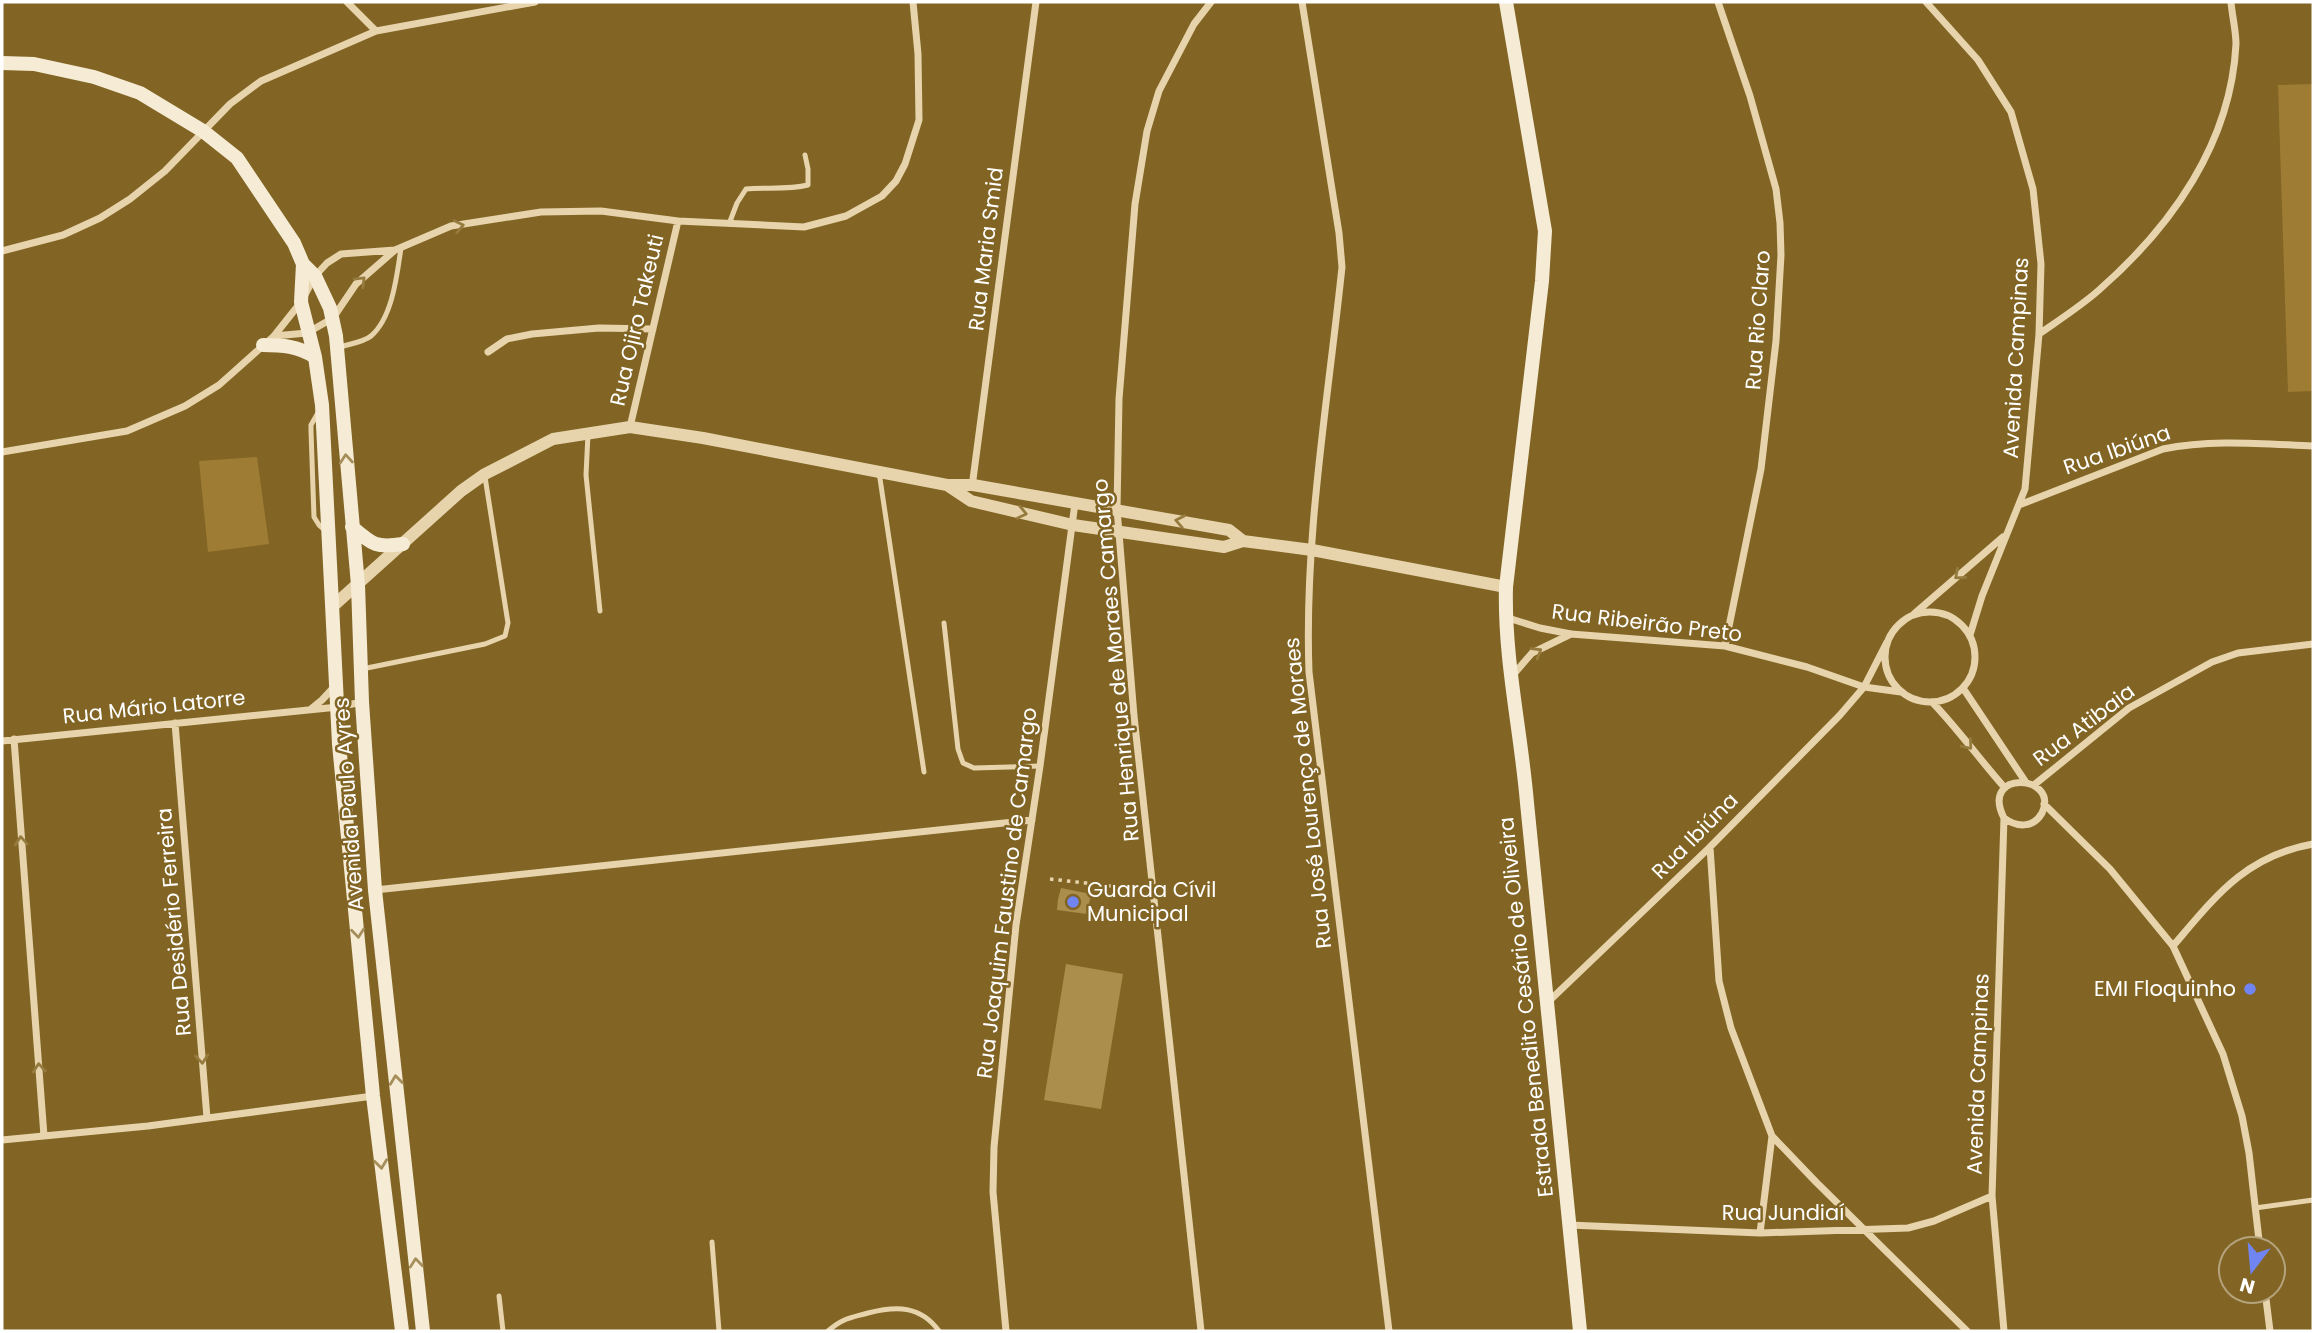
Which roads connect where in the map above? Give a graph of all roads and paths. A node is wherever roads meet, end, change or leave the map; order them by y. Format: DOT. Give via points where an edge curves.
graph roads {
  1 [pos="347,2"];
  2 [pos="536,2"];
  3 [pos="913,2"];
  4 [pos="1036,2"];
  5 [pos="1211,2"];
  6 [pos="1302,2"];
  7 [pos="1506,2"];
  8 [pos="1718,2"];
  9 [pos="1926,2"];
  10 [pos="2231,2"];
  11 [pos="376,31"];
  12 [pos="2,62"];
  13 [pos="203,131"];
  14 [pos="805,155"];
  15 [pos="678,221"];
  16 [pos="729,224"];
  17 [pos="398,249"];
  18 [pos="2,251"];
  19 [pos="303,264"];
  20 [pos="315,276"];
  21 [pos="301,302"];
  22 [pos="333,317"];
  23 [pos="653,329"];
  24 [pos="307,333"];
  25 [pos="2039,334"];
  26 [pos="269,340"];
  27 [pos="337,348"];
  28 [pos="488,352"];
  29 [pos="315,357"];
  30 [pos="630,427"];
  31 [pos="588,434"];
  32 [pos="2313,446"];
  33 [pos="2,452"];
  34 [pos="879,472"];
  35 [pos="485,474"];
  36 [pos="947,485"];
  37 [pos="973,485"];
  38 [pos="971,501"];
  39 [pos="1075,503"];
  40 [pos="2019,505"];
  41 [pos="1118,509"];
  42 [pos="1073,525"];
  43 [pos="352,527"];
  44 [pos="1119,532"];
  45 [pos="2006,535"];
  46 [pos="1243,541"];
  47 [pos="404,544"];
  48 [pos="1312,550"];
  49 [pos="358,585"];
  50 [pos="1506,587"];
  51 [pos="332,607"];
  52 [pos="600,611"];
  53 [pos="1913,615"];
  54 [pos="1505,617"];
  55 [pos="944,623"];
  56 [pos="1571,634"];
  57 [pos="1970,635"];
  58 [pos="1887,642"];
  59 [pos="2313,644"];
  60 [pos="1725,646"];
  61 [pos="362,669"];
  62 [pos="1511,678"];
  63 [pos="336,683"];
  64 [pos="1864,687"];
  65 [pos="1963,688"];
  66 [pos="1901,692"];
  67 [pos="362,702"];
  68 [pos="1932,702"];
  69 [pos="338,707"];
  70 [pos="310,709"];
  71 [pos="175,723"];
  72 [pos="14,739"];
  73 [pos="2,741"];
  74 [pos="1040,766"];
  75 [pos="924,772"];
  76 [pos="2025,781"];
  77 [pos="2035,785"];
  78 [pos="2005,788"];
  79 [pos="2044,804"];
  80 [pos="2004,818"];
  81 [pos="1032,820"];
  82 [pos="2313,844"];
  83 [pos="1710,847"];
  84 [pos="1050,879"];
  85 [pos="374,890"];
  86 [pos="1153,891"];
  87 [pos="2173,946"];
  88 [pos="1546,1004"];
  89 [pos="373,1096"];
  90 [pos="207,1118"];
  91 [pos="44,1136"];
  92 [pos="1772,1136"];
  93 [pos="2,1140"];
  94 [pos="403,1147"];
  95 [pos="1992,1196"];
  96 [pos="2313,1200"];
  97 [pos="2255,1208"];
  98 [pos="1569,1226"];
  99 [pos="1866,1230"];
  100 [pos="1760,1233"];
  101 [pos="2258,1235"];
  102 [pos="712,1242"];
  103 [pos="499,1296"];
  104 [pos="2267,1305"];
  105 [pos="402,1331"];
  106 [pos="423,1331"];
  107 [pos="503,1331"];
  108 [pos="719,1331"];
  109 [pos="828,1331"];
  110 [pos="939,1331"];
  111 [pos="1006,1331"];
  112 [pos="1201,1331"];
  113 [pos="1389,1331"];
  114 [pos="1580,1331"];
  115 [pos="1968,1331"];
  116 [pos="2004,1331"];
  117 [pos="2270,1331"];
  1 -- 11 [label="street"];
  2 -- 11 [label="street"];
  3 -- 16 [label="street" via="919,120 896,181 882,197 846,216 804,227"];
  4 -- 37 [label="street, Rua Maria Smid"];
  5 -- 41 [label="street, Rua Henrique de Moraes Camargo" via="1158,91 1147,131 1135,204 1119,399"];
  6 -- 48 [label="street, Rua José Lourenço de Moraes" via="1342,267"];
  7 -- 50 [label="main road, Estrada Benedito Cesário de Oliveira" via="1545,231"];
  8 -- 60 [label="street, Rua Rio Claro" via="1776,189 1782,255 1761,469"];
  9 -- 25 [label="street, Avenida Campinas" via="1978,60 2011,112 2033,189 2040,264"];
  10 -- 25 [label="street" via="2236,42 2230,93 2217,135 2187,190 2155,235 2126,265"];
  11 -- 13 [label="street" via="261,81"];
  12 -- 13 [label="main road" via="94,76 140,93"];
  13 -- 18 [label="street" via="165,171 100,218"];
  13 -- 19 [label="main road" via="237,158"];
  14 -- 16 [label="lane" via="808,185 746,189"];
  15 -- 16 [label="street"];
  17 -- 15 [label="street, one-way" via="451,226 541,212 601,211"];
  15 -- 23 [label="street, Rua Ojiro Takeuti"];
  17 -- 20 [label="street" via="341,254"];
  22 -- 17 [label="street, one-way" via="356,284"];
  17 -- 27 [label="lane" via="395,291 383,319 371,336"];
  19 -- 20 [label="main road"];
  19 -- 21 [label="main road, Avenida Paulo Ayres"];
  20 -- 21 [label="street"];
  20 -- 22 [label="main road, Avenida Paulo Ayres"];
  21 -- 24 [label="main road, Avenida Paulo Ayres"];
  21 -- 26 [label="street"];
  22 -- 24 [label="street"];
  22 -- 27 [label="main road, Avenida Paulo Ayres"];
  23 -- 28 [label="street" via="532,334 507,339"];
  23 -- 30 [label="street, Rua Ojiro Takeuti"];
  24 -- 26 [label="street"];
  24 -- 29 [label="main road, Avenida Paulo Ayres"];
  25 -- 40 [label="street, Avenida Campinas"];
  26 -- 29 [label="main road"];
  26 -- 33 [label="street" via="219,385 185,406 127,431"];
  43 -- 27 [label="main road, Avenida Paulo Ayres, one-way"];
  29 -- 51 [label="main road, Avenida Paulo Ayres" via="322,405"];
  30 -- 31 [label="street"];
  30 -- 34 [label="street"];
  31 -- 35 [label="street" via="553,439"];
  31 -- 52 [label="lane" via="586,475"];
  32 -- 40 [label="street, Rua Ibiúna" via="2208,443 2163,449"];
  34 -- 36 [label="street"];
  34 -- 75 [label="lane"];
  35 -- 47 [label="street"];
  35 -- 61 [label="lane" via="508,623 505,636"];
  36 -- 37 [label="street"];
  36 -- 38 [label="street"];
  37 -- 38 [label="street, Rua Maria Smid"];
  37 -- 39 [label="street"];
  38 -- 42 [label="street, one-way"];
  39 -- 41 [label="street"];
  39 -- 42 [label="street, Rua Joaquim Faustino de Camargo"];
  40 -- 45 [label="street, Avenida Campinas"];
  41 -- 44 [label="street, Rua Henrique de Moraes Camargo"];
  46 -- 41 [label="street, one-way" via="1229,530"];
  42 -- 44 [label="street"];
  42 -- 74 [label="street, Rua Joaquim Faustino de Camargo"];
  43 -- 47 [label="main road" via="381,547"];
  43 -- 49 [label="main road, Avenida Paulo Ayres"];
  44 -- 46 [label="street" via="1224,547"];
  44 -- 86 [label="street, Rua Henrique de Moraes Camargo"];
  45 -- 53 [label="street, Avenida Campinas, one-way"];
  45 -- 57 [label="street, Avenida Campinas"];
  46 -- 48 [label="street"];
  47 -- 49 [label="street"];
  48 -- 50 [label="street"];
  48 -- 113 [label="street, Rua José Lourenço de Moraes" via="1309,672"];
  49 -- 51 [label="street"];
  49 -- 61 [label="main road, Avenida Paulo Ayres"];
  50 -- 54 [label="main road, Estrada Benedito Cesário de Oliveira"];
  51 -- 63 [label="main road, Avenida Paulo Ayres"];
  53 -- 57 [label="street" via="1945,615"];
  53 -- 58 [label="street" via="1897,626"];
  54 -- 56 [label="street, Rua Ribeirão Preto"];
  54 -- 62 [label="main road, Estrada Benedito Cesário de Oliveira"];
  55 -- 74 [label="lane" via="963,763 974,768"];
  56 -- 60 [label="street, Rua Ribeirão Preto"];
  62 -- 56 [label="street, one-way" via="1532,653"];
  57 -- 65 [label="street" via="1975,653 1973,672"];
  58 -- 64 [label="street, Rua Ibiúna"];
  58 -- 66 [label="street" via="1890,678"];
  59 -- 77 [label="street, Rua Atibaia" via="2238,653 2212,662 2129,708"];
  60 -- 64 [label="street, Rua Ribeirão Preto"];
  61 -- 67 [label="main road, Avenida Paulo Ayres"];
  62 -- 88 [label="main road, Estrada Benedito Cesário de Oliveira"];
  63 -- 69 [label="main road, Avenida Paulo Ayres"];
  63 -- 70 [label="street"];
  64 -- 66 [label="street"];
  64 -- 83 [label="street, Rua Ibiúna"];
  65 -- 68 [label="street"];
  65 -- 76 [label="street"];
  66 -- 68 [label="street"];
  67 -- 69 [label="street, Rua Mário Latorre"];
  67 -- 85 [label="main road, Avenida Paulo Ayres"];
  68 -- 78 [label="street, one-way"];
  69 -- 70 [label="street, Rua Mário Latorre"];
  69 -- 89 [label="main road, Avenida Paulo Ayres, one-way"];
  70 -- 71 [label="street, Rua Mário Latorre"];
  71 -- 72 [label="street, Rua Mário Latorre"];
  71 -- 90 [label="street, Rua Desidério Ferreira, one-way"];
  72 -- 73 [label="street, Rua Mário Latorre"];
  91 -- 72 [label="street, one-way"];
  74 -- 81 [label="street, Rua Joaquim Faustino de Camargo"];
  76 -- 77 [label="street"];
  76 -- 78 [label="street"];
  77 -- 79 [label="street"];
  78 -- 80 [label="street, Avenida Campinas" via="1999,797"];
  79 -- 80 [label="street" via="2034,822 2023,826"];
  79 -- 87 [label="street" via="2110,869"];
  80 -- 95 [label="street, Avenida Campinas"];
  81 -- 85 [label="street"];
  81 -- 111 [label="street, Rua Joaquim Faustino de Camargo" via="1016,925 994,1147 993,1192"];
  82 -- 87 [label="street" via="2260,862 2222,888"];
  83 -- 88 [label="street, Rua Ibiúna"];
  83 -- 92 [label="street" via="1719,981 1731,1028"];
  84 -- 86 [label="path"];
  94 -- 85 [label="main road, Avenida Paulo Ayres, one-way"];
  86 -- 112 [label="street, Rua Henrique de Moraes Camargo"];
  87 -- 97 [label="street" via="2227,1067 2242,1116"];
  88 -- 98 [label="main road, Estrada Benedito Cesário de Oliveira"];
  89 -- 90 [label="street"];
  89 -- 94 [label="main road" via="383,1099 393,1112"];
  89 -- 105 [label="main road, Avenida Paulo Ayres, one-way"];
  90 -- 91 [label="street"];
  91 -- 93 [label="street"];
  92 -- 99 [label="street"];
  92 -- 100 [label="street"];
  106 -- 94 [label="main road, Avenida Paulo Ayres, one-way"];
  95 -- 99 [label="street, Rua Jundiaí" via="1934,1221 1908,1228"];
  95 -- 116 [label="street, Avenida Campinas"];
  96 -- 97 [label="lane"];
  97 -- 101 [label="street"];
  98 -- 100 [label="street, Rua Jundiaí"];
  98 -- 114 [label="main road, Estrada Benedito Cesário de Oliveira"];
  99 -- 100 [label="street, Rua Jundiaí"];
  99 -- 115 [label="street"];
  102 -- 108 [label="lane"];
  103 -- 107 [label="lane"];
  104 -- 117 [label="street"];
  109 -- 110 [label="lane" via="840,1320 893,1307 918,1312"];
}
